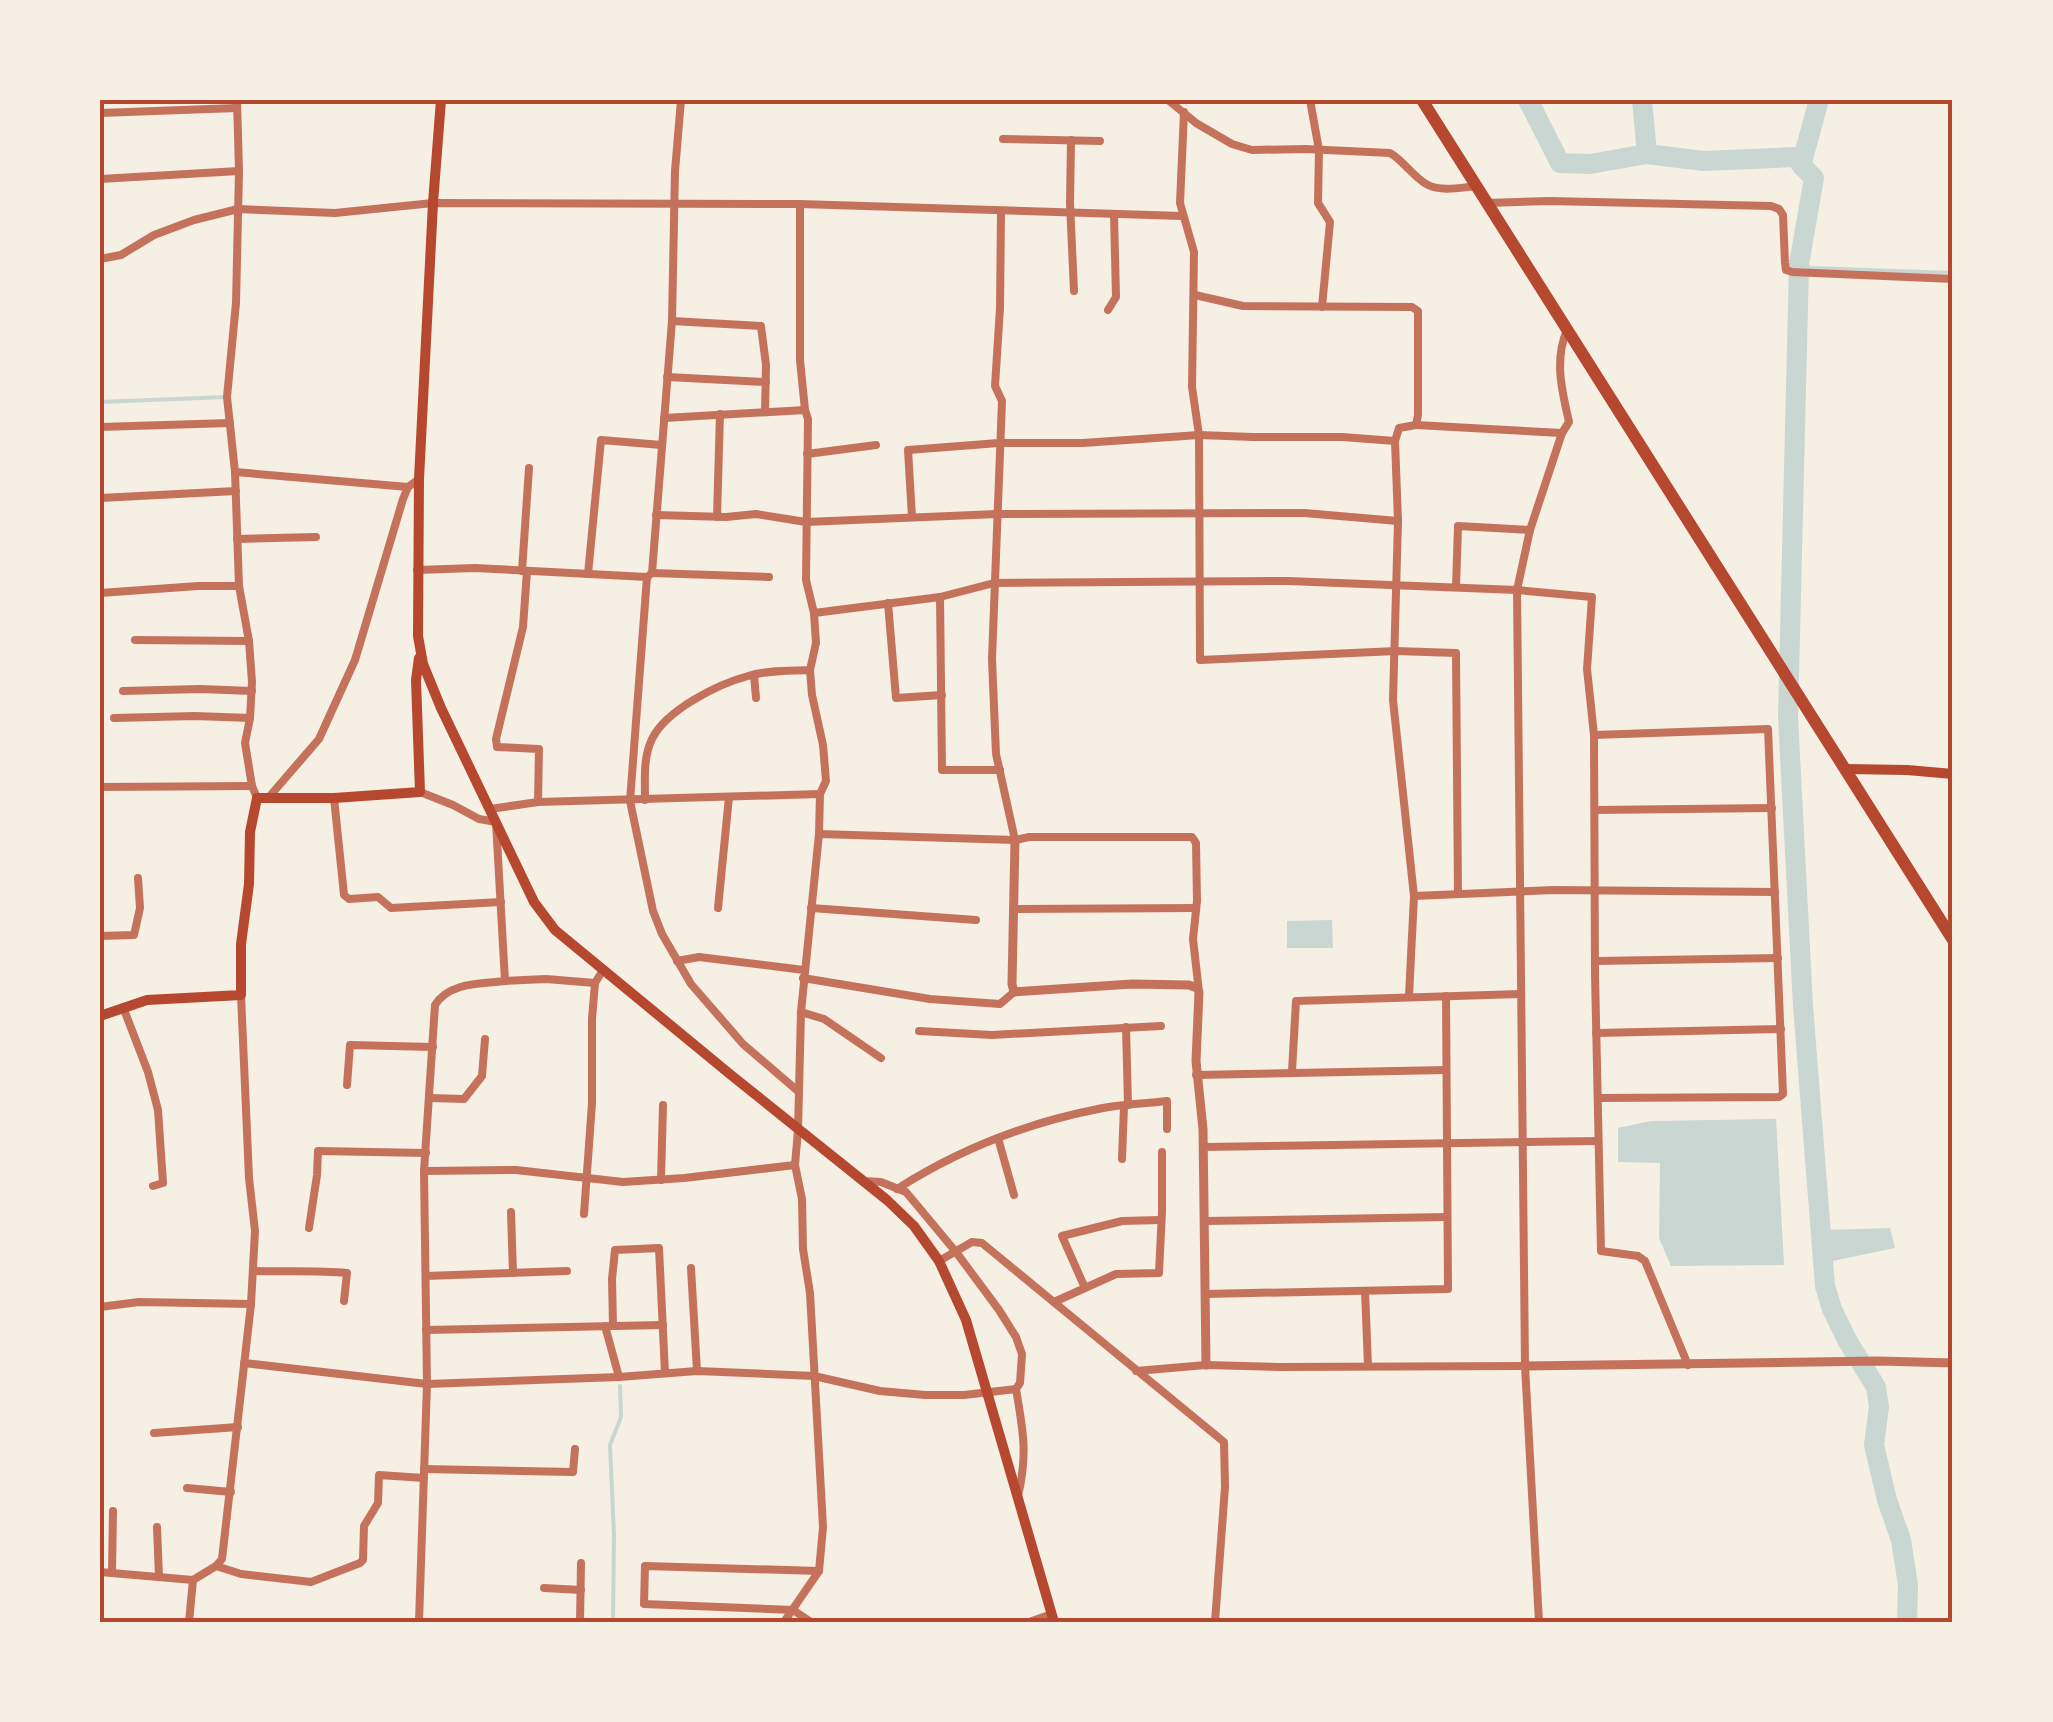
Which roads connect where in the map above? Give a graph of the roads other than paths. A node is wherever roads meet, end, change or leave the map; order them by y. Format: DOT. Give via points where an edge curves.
graph roads {
  1 [pos="441,100"];
  2 [pos="681,100"];
  3 [pos="1168,100"];
  4 [pos="1310,100"];
  5 [pos="1422,100"];
  6 [pos="237,104"];
  7 [pos="1184,112"];
  8 [pos="100,113"];
  9 [pos="1003,139"];
  10 [pos="1071,140"];
  11 [pos="1100,140"];
  12 [pos="1319,150"];
  13 [pos="239,172"];
  14 [pos="100,179"];
  15 [pos="1478,186"];
  16 [pos="1486,202"];
  17 [pos="433,203"];
  18 [pos="800,204"];
  19 [pos="674,205"];
  20 [pos="238,208"];
  21 [pos="1000,212"];
  22 [pos="1070,213"];
  23 [pos="1114,214"];
  24 [pos="1182,216"];
  25 [pos="100,259"];
  26 [pos="1953,280"];
  27 [pos="1074,291"];
  28 [pos="1194,295"];
  29 [pos="1322,307"];
  30 [pos="1108,310"];
  31 [pos="672,321"];
  32 [pos="1567,330"];
  33 [pos="668,378"];
  34 [pos="766,382"];
  35 [pos="805,410"];
  36 [pos="765,411"];
  37 [pos="720,414"];
  38 [pos="664,418"];
  39 [pos="230,423"];
  40 [pos="1416,426"];
  41 [pos="100,427"];
  42 [pos="1562,434"];
  43 [pos="1199,435"];
  44 [pos="1395,442"];
  45 [pos="999,443"];
  46 [pos="662,445"];
  47 [pos="876,445"];
  48 [pos="807,454"];
  49 [pos="529,468"];
  50 [pos="235,472"];
  51 [pos="419,480"];
  52 [pos="408,487"];
  53 [pos="236,491"];
  54 [pos="100,498"];
  55 [pos="997,514"];
  56 [pos="1198,514"];
  57 [pos="656,515"];
  58 [pos="717,517"];
  59 [pos="912,517"];
  60 [pos="1398,521"];
  61 [pos="806,522"];
  62 [pos="1530,530"];
  63 [pos="316,537"];
  64 [pos="236,538"];
  65 [pos="417,570"];
  66 [pos="525,571"];
  67 [pos="588,574"];
  68 [pos="649,575"];
  69 [pos="769,577"];
  70 [pos="994,583"];
  71 [pos="1199,583"];
  72 [pos="1396,584"];
  73 [pos="239,586"];
  74 [pos="1456,587"];
  75 [pos="1516,590"];
  76 [pos="100,593"];
  77 [pos="940,597"];
  78 [pos="888,604"];
  79 [pos="814,613"];
  80 [pos="135,640"];
  81 [pos="248,641"];
  82 [pos="420,648"];
  83 [pos="1396,651"];
  84 [pos="810,670"];
  85 [pos="754,675"];
  86 [pos="123,691"];
  87 [pos="252,692"];
  88 [pos="942,695"];
  89 [pos="756,698"];
  90 [pos="114,718"];
  91 [pos="250,718"];
  92 [pos="1594,735"];
  93 [pos="1846,769"];
  94 [pos="1000,770"];
  95 [pos="1953,774"];
  96 [pos="252,786"];
  97 [pos="100,787"];
  98 [pos="420,792"];
  99 [pos="820,794"];
  100 [pos="730,797"];
  101 [pos="263,798"];
  102 [pos="334,798"];
  103 [pos="645,800"];
  104 [pos="630,801"];
  105 [pos="538,802"];
  106 [pos="1772,808"];
  107 [pos="490,809"];
  108 [pos="1595,810"];
  109 [pos="496,822"];
  110 [pos="818,834"];
  111 [pos="1016,840"];
  112 [pos="138,878"];
  113 [pos="1520,892"];
  114 [pos="1595,892"];
  115 [pos="1775,892"];
  116 [pos="1458,894"];
  117 [pos="1414,896"];
  118 [pos="501,902"];
  119 [pos="718,908"];
  120 [pos="811,908"];
  121 [pos="1196,908"];
  122 [pos="1013,909"];
  123 [pos="976,920"];
  124 [pos="100,936"];
  125 [pos="1953,940"];
  126 [pos="1778,958"];
  127 [pos="677,961"];
  128 [pos="1595,961"];
  129 [pos="603,970"];
  130 [pos="804,974"];
  131 [pos="505,981"];
  132 [pos="595,983"];
  133 [pos="1014,992"];
  134 [pos="1199,992"];
  135 [pos="1520,994"];
  136 [pos="241,995"];
  137 [pos="1409,996"];
  138 [pos="1446,996"];
  139 [pos="123,1007"];
  140 [pos="800,1012"];
  141 [pos="100,1016"];
  142 [pos="1162,1026"];
  143 [pos="1126,1028"];
  144 [pos="1781,1029"];
  145 [pos="918,1031"];
  146 [pos="1596,1032"];
  147 [pos="485,1039"];
  148 [pos="433,1046"];
  149 [pos="881,1058"];
  150 [pos="1446,1070"];
  151 [pos="1292,1071"];
  152 [pos="1196,1075"];
  153 [pos="347,1084"];
  154 [pos="799,1092"];
  155 [pos="430,1098"];
  156 [pos="1598,1098"];
  157 [pos="663,1105"];
  158 [pos="1126,1106"];
  159 [pos="1167,1128"];
  160 [pos="798,1130"];
  161 [pos="998,1138"];
  162 [pos="1598,1141"];
  163 [pos="1524,1144"];
  164 [pos="1447,1145"];
  165 [pos="1204,1147"];
  166 [pos="1162,1152"];
  167 [pos="426,1153"];
  168 [pos="1122,1158"];
  169 [pos="795,1165"];
  170 [pos="424,1171"];
  171 [pos="586,1179"];
  172 [pos="661,1180"];
  173 [pos="863,1180"];
  174 [pos="153,1186"];
  175 [pos="897,1189"];
  176 [pos="1014,1194"];
  177 [pos="511,1212"];
  178 [pos="584,1214"];
  179 [pos="1447,1217"];
  180 [pos="1160,1220"];
  181 [pos="1204,1221"];
  182 [pos="309,1228"];
  183 [pos="956,1252"];
  184 [pos="940,1260"];
  185 [pos="691,1268"];
  186 [pos="252,1270"];
  187 [pos="567,1272"];
  188 [pos="513,1273"];
  189 [pos="426,1276"];
  190 [pos="1085,1288"];
  191 [pos="1365,1291"];
  192 [pos="1205,1294"];
  193 [pos="344,1301"];
  194 [pos="1054,1302"];
  195 [pos="251,1304"];
  196 [pos="100,1307"];
  197 [pos="664,1325"];
  198 [pos="609,1326"];
  199 [pos="426,1330"];
  200 [pos="1953,1363"];
  201 [pos="244,1364"];
  202 [pos="1206,1365"];
  203 [pos="1688,1365"];
  204 [pos="1368,1366"];
  205 [pos="1524,1366"];
  206 [pos="697,1371"];
  207 [pos="1136,1371"];
  208 [pos="665,1373"];
  209 [pos="814,1376"];
  210 [pos="618,1377"];
  211 [pos="427,1384"];
  212 [pos="1016,1389"];
  213 [pos="987,1394"];
  214 [pos="238,1427"];
  215 [pos="154,1433"];
  216 [pos="575,1449"];
  217 [pos="424,1474"];
  218 [pos="186,1488"];
  219 [pos="230,1492"];
  220 [pos="1018,1496"];
  221 [pos="113,1511"];
  222 [pos="157,1527"];
  223 [pos="580,1563"];
  224 [pos="216,1566"];
  225 [pos="819,1571"];
  226 [pos="100,1572"];
  227 [pos="112,1572"];
  228 [pos="159,1577"];
  229 [pos="194,1580"];
  230 [pos="544,1588"];
  231 [pos="581,1590"];
  232 [pos="792,1610"];
  233 [pos="1053,1618"];
  234 [pos="189,1622"];
  235 [pos="419,1622"];
  236 [pos="580,1622"];
  237 [pos="784,1622"];
  238 [pos="812,1622"];
  239 [pos="1029,1622"];
  240 [pos="1215,1622"];
  241 [pos="1538,1622"];
  1 -- 17 [label="main road"];
  2 -- 19 [label="street"];
  3 -- 7 [label="street"];
  4 -- 12 [label="street"];
  5 -- 15 [label="highway"];
  6 -- 8 [label="street"];
  6 -- 13 [label="street"];
  7 -- 12 [label="street" via="1252,150"];
  7 -- 24 [label="street"];
  9 -- 10 [label="street"];
  10 -- 11 [label="street"];
  10 -- 22 [label="street"];
  12 -- 15 [label="street" via="1390,153 1432,188"];
  12 -- 29 [label="street" via="1318,203 1330,222"];
  13 -- 14 [label="street"];
  13 -- 20 [label="street"];
  15 -- 16 [label="highway"];
  16 -- 26 [label="street" via="1770,206 1783,215 1786,270"];
  16 -- 32 [label="highway"];
  17 -- 19 [label="street"];
  17 -- 20 [label="street" via="335,213"];
  17 -- 51 [label="main road"];
  18 -- 19 [label="street"];
  18 -- 21 [label="street"];
  18 -- 35 [label="street"];
  19 -- 31 [label="street"];
  20 -- 25 [label="street"];
  20 -- 39 [label="street"];
  21 -- 22 [label="street"];
  21 -- 45 [label="street"];
  22 -- 23 [label="street"];
  22 -- 27 [label="street"];
  23 -- 24 [label="street"];
  23 -- 30 [label="street" via="1116,297"];
  24 -- 28 [label="street" via="1194,252"];
  28 -- 29 [label="street" via="1243,306"];
  28 -- 43 [label="street" via="1192,387"];
  29 -- 40 [label="street" via="1418,311"];
  31 -- 33 [label="street"];
  31 -- 34 [label="street" via="760,326"];
  32 -- 42 [label="street" via="1560,346 1568,422"];
  32 -- 93 [label="highway"];
  33 -- 34 [label="street"];
  33 -- 38 [label="street"];
  34 -- 36 [label="street"];
  35 -- 36 [label="street"];
  35 -- 48 [label="street"];
  36 -- 37 [label="street"];
  37 -- 38 [label="street"];
  37 -- 58 [label="street"];
  38 -- 46 [label="street"];
  39 -- 41 [label="street"];
  39 -- 50 [label="street"];
  40 -- 42 [label="street"];
  40 -- 44 [label="street" via="1400,428"];
  42 -- 62 [label="street"];
  43 -- 44 [label="street"];
  43 -- 45 [label="street"];
  43 -- 56 [label="street"];
  44 -- 60 [label="street"];
  45 -- 55 [label="street"];
  45 -- 59 [label="street" via="908,450"];
  46 -- 57 [label="street"];
  46 -- 67 [label="street" via="600,440"];
  47 -- 48 [label="street"];
  48 -- 61 [label="street"];
  49 -- 66 [label="street"];
  50 -- 52 [label="street"];
  50 -- 53 [label="street"];
  51 -- 52 [label="street"];
  51 -- 65 [label="main road"];
  52 -- 101 [label="street" via="355,660 319,739"];
  53 -- 54 [label="street"];
  53 -- 64 [label="street"];
  55 -- 56 [label="street"];
  55 -- 59 [label="street"];
  55 -- 70 [label="street"];
  56 -- 60 [label="street"];
  56 -- 71 [label="street"];
  57 -- 58 [label="street"];
  57 -- 68 [label="street"];
  58 -- 61 [label="street" via="756,514"];
  59 -- 61 [label="street"];
  60 -- 72 [label="street"];
  61 -- 79 [label="street" via="806,580"];
  62 -- 74 [label="street" via="1458,526"];
  62 -- 75 [label="street"];
  63 -- 64 [label="street"];
  64 -- 73 [label="street"];
  65 -- 66 [label="street"];
  65 -- 82 [label="main road"];
  66 -- 67 [label="street"];
  66 -- 105 [label="street" via="523,627 496,739 497,747 539,749"];
  67 -- 68 [label="street"];
  68 -- 69 [label="street"];
  68 -- 104 [label="street"];
  70 -- 71 [label="street"];
  70 -- 77 [label="street"];
  70 -- 94 [label="street"];
  71 -- 72 [label="street"];
  71 -- 83 [label="street" via="1200,660"];
  72 -- 74 [label="street"];
  72 -- 83 [label="street"];
  73 -- 76 [label="street"];
  73 -- 81 [label="street"];
  74 -- 75 [label="street"];
  75 -- 92 [label="street" via="1592,597 1587,669"];
  75 -- 113 [label="street"];
  77 -- 78 [label="street"];
  77 -- 88 [label="street"];
  78 -- 79 [label="street"];
  78 -- 88 [label="street" via="896,698"];
  79 -- 84 [label="street"];
  80 -- 81 [label="street"];
  81 -- 87 [label="street"];
  82 -- 98 [label="main road"];
  82 -- 107 [label="main road" via="440,708"];
  83 -- 116 [label="street" via="1456,653"];
  83 -- 117 [label="street" via="1394,700"];
  84 -- 85 [label="street"];
  84 -- 99 [label="street" via="826,781"];
  85 -- 89 [label="street"];
  85 -- 103 [label="street" via="696,700 659,727 648,752"];
  86 -- 87 [label="street"];
  87 -- 91 [label="street"];
  88 -- 94 [label="street" via="942,770"];
  90 -- 91 [label="street"];
  91 -- 96 [label="street" via="245,743"];
  92 -- 106 [label="street" via="1768,729"];
  92 -- 108 [label="street"];
  93 -- 95 [label="main road"];
  93 -- 125 [label="highway"];
  94 -- 111 [label="street"];
  96 -- 97 [label="street"];
  96 -- 101 [label="street"];
  98 -- 102 [label="main road"];
  98 -- 109 [label="street"];
  99 -- 100 [label="street"];
  99 -- 110 [label="street"];
  100 -- 103 [label="street"];
  100 -- 119 [label="street"];
  101 -- 102 [label="main road"];
  101 -- 136 [label="main road" via="250,832"];
  102 -- 118 [label="street" via="344,895 350,899 378,897 391,908"];
  103 -- 104 [label="street"];
  104 -- 105 [label="street"];
  104 -- 127 [label="street" via="653,910"];
  105 -- 107 [label="street"];
  106 -- 108 [label="street"];
  106 -- 115 [label="street"];
  107 -- 109 [label="main road"];
  108 -- 114 [label="street"];
  109 -- 118 [label="street"];
  109 -- 129 [label="main road" via="534,902"];
  110 -- 111 [label="street"];
  110 -- 120 [label="street"];
  111 -- 121 [label="street" via="1192,837"];
  111 -- 122 [label="street"];
  112 -- 124 [label="street" via="134,935"];
  113 -- 114 [label="street"];
  113 -- 116 [label="street"];
  113 -- 135 [label="street"];
  114 -- 115 [label="street"];
  114 -- 128 [label="street"];
  115 -- 126 [label="street"];
  116 -- 117 [label="street"];
  117 -- 137 [label="street"];
  118 -- 131 [label="street"];
  120 -- 123 [label="street"];
  120 -- 130 [label="street"];
  121 -- 122 [label="street"];
  121 -- 134 [label="street"];
  122 -- 133 [label="street"];
  126 -- 128 [label="street"];
  126 -- 144 [label="street"];
  127 -- 130 [label="street" via="699,957"];
  127 -- 154 [label="street" via="743,1044"];
  128 -- 146 [label="street"];
  129 -- 132 [label="street"];
  129 -- 160 [label="main road"];
  130 -- 133 [label="street" via="948,1000 1000,1004"];
  130 -- 140 [label="street"];
  131 -- 132 [label="street"];
  131 -- 148 [label="street" via="441,996"];
  132 -- 171 [label="street"];
  133 -- 134 [label="street" via="1132,984 1189,985"];
  134 -- 152 [label="street"];
  135 -- 138 [label="street"];
  135 -- 163 [label="street"];
  136 -- 139 [label="main road"];
  136 -- 186 [label="street"];
  137 -- 138 [label="street"];
  137 -- 151 [label="street" via="1296,1001"];
  138 -- 150 [label="street"];
  139 -- 141 [label="main road"];
  139 -- 174 [label="street" via="158,1110 164,1183"];
  140 -- 149 [label="street" via="824,1019"];
  140 -- 154 [label="street"];
  142 -- 143 [label="street"];
  143 -- 145 [label="street"];
  143 -- 158 [label="street"];
  144 -- 146 [label="street"];
  144 -- 156 [label="street" via="1779,1096"];
  146 -- 156 [label="street"];
  147 -- 155 [label="street" via="482,1076 464,1099"];
  148 -- 153 [label="street" via="350,1045"];
  148 -- 155 [label="street"];
  150 -- 151 [label="street"];
  150 -- 164 [label="street"];
  151 -- 152 [label="street"];
  152 -- 165 [label="street"];
  154 -- 160 [label="street"];
  155 -- 167 [label="street"];
  156 -- 162 [label="street"];
  157 -- 172 [label="street"];
  158 -- 159 [label="street" via="1167,1102"];
  158 -- 161 [label="street"];
  158 -- 168 [label="street"];
  160 -- 169 [label="street"];
  160 -- 173 [label="main road"];
  161 -- 175 [label="street"];
  161 -- 176 [label="street"];
  162 -- 163 [label="street"];
  162 -- 203 [label="street" via="1601,1251 1645,1261"];
  163 -- 164 [label="street"];
  163 -- 205 [label="street"];
  164 -- 165 [label="street"];
  164 -- 179 [label="street"];
  165 -- 181 [label="street"];
  166 -- 180 [label="street"];
  167 -- 170 [label="street"];
  167 -- 182 [label="street" via="318,1151"];
  169 -- 172 [label="street"];
  169 -- 209 [label="street"];
  170 -- 171 [label="street" via="516,1170"];
  170 -- 189 [label="street"];
  171 -- 172 [label="street"];
  171 -- 178 [label="street"];
  173 -- 175 [label="street"];
  173 -- 184 [label="main road"];
  175 -- 183 [label="street" via="918,1204"];
  177 -- 188 [label="street"];
  179 -- 181 [label="street"];
  179 -- 191 [label="street" via="1448,1289"];
  180 -- 190 [label="street" via="1159,1273 1116,1274"];
  180 -- 190 [label="street" via="1122,1220 1062,1236"];
  181 -- 192 [label="street"];
  183 -- 184 [label="street"];
  183 -- 194 [label="street" via="982,1243"];
  183 -- 212 [label="street" via="1016,1336 1022,1354"];
  184 -- 213 [label="main road"];
  185 -- 206 [label="street"];
  186 -- 193 [label="street" via="347,1273"];
  186 -- 195 [label="street"];
  187 -- 188 [label="street"];
  188 -- 189 [label="street"];
  189 -- 199 [label="street"];
  190 -- 194 [label="street"];
  191 -- 192 [label="street"];
  191 -- 204 [label="street"];
  192 -- 202 [label="street"];
  194 -- 207 [label="street"];
  195 -- 196 [label="street"];
  195 -- 201 [label="street"];
  197 -- 198 [label="street"];
  197 -- 198 [label="street" via="660,1248 615,1250"];
  197 -- 208 [label="street"];
  198 -- 199 [label="street"];
  198 -- 210 [label="street"];
  199 -- 211 [label="street"];
  200 -- 203 [label="street"];
  201 -- 211 [label="street"];
  201 -- 214 [label="street"];
  202 -- 204 [label="street"];
  202 -- 207 [label="street"];
  203 -- 205 [label="street"];
  204 -- 205 [label="street"];
  205 -- 241 [label="street"];
  206 -- 208 [label="street"];
  206 -- 209 [label="street"];
  207 -- 240 [label="street" via="1224,1442"];
  208 -- 210 [label="street"];
  209 -- 213 [label="street" via="880,1391"];
  209 -- 225 [label="street" via="824,1527"];
  210 -- 211 [label="street"];
  211 -- 217 [label="street"];
  212 -- 213 [label="street"];
  212 -- 220 [label="street" via="1025,1454"];
  213 -- 220 [label="main road"];
  214 -- 215 [label="street"];
  214 -- 219 [label="street"];
  216 -- 217 [label="street" via="573,1472"];
  217 -- 224 [label="street" via="379,1475 360,1563 311,1582"];
  217 -- 235 [label="street"];
  218 -- 219 [label="street"];
  219 -- 224 [label="street"];
  220 -- 233 [label="main road"];
  221 -- 227 [label="street"];
  222 -- 228 [label="street"];
  223 -- 231 [label="street"];
  224 -- 229 [label="street"];
  225 -- 232 [label="street"];
  225 -- 232 [label="street" via="645,1566 644,1604"];
  226 -- 227 [label="street"];
  227 -- 228 [label="street"];
  228 -- 229 [label="street"];
  229 -- 234 [label="street"];
  230 -- 231 [label="street"];
  231 -- 236 [label="street"];
  232 -- 237 [label="street"];
  232 -- 238 [label="street"];
  233 -- 239 [label="street"];
}
